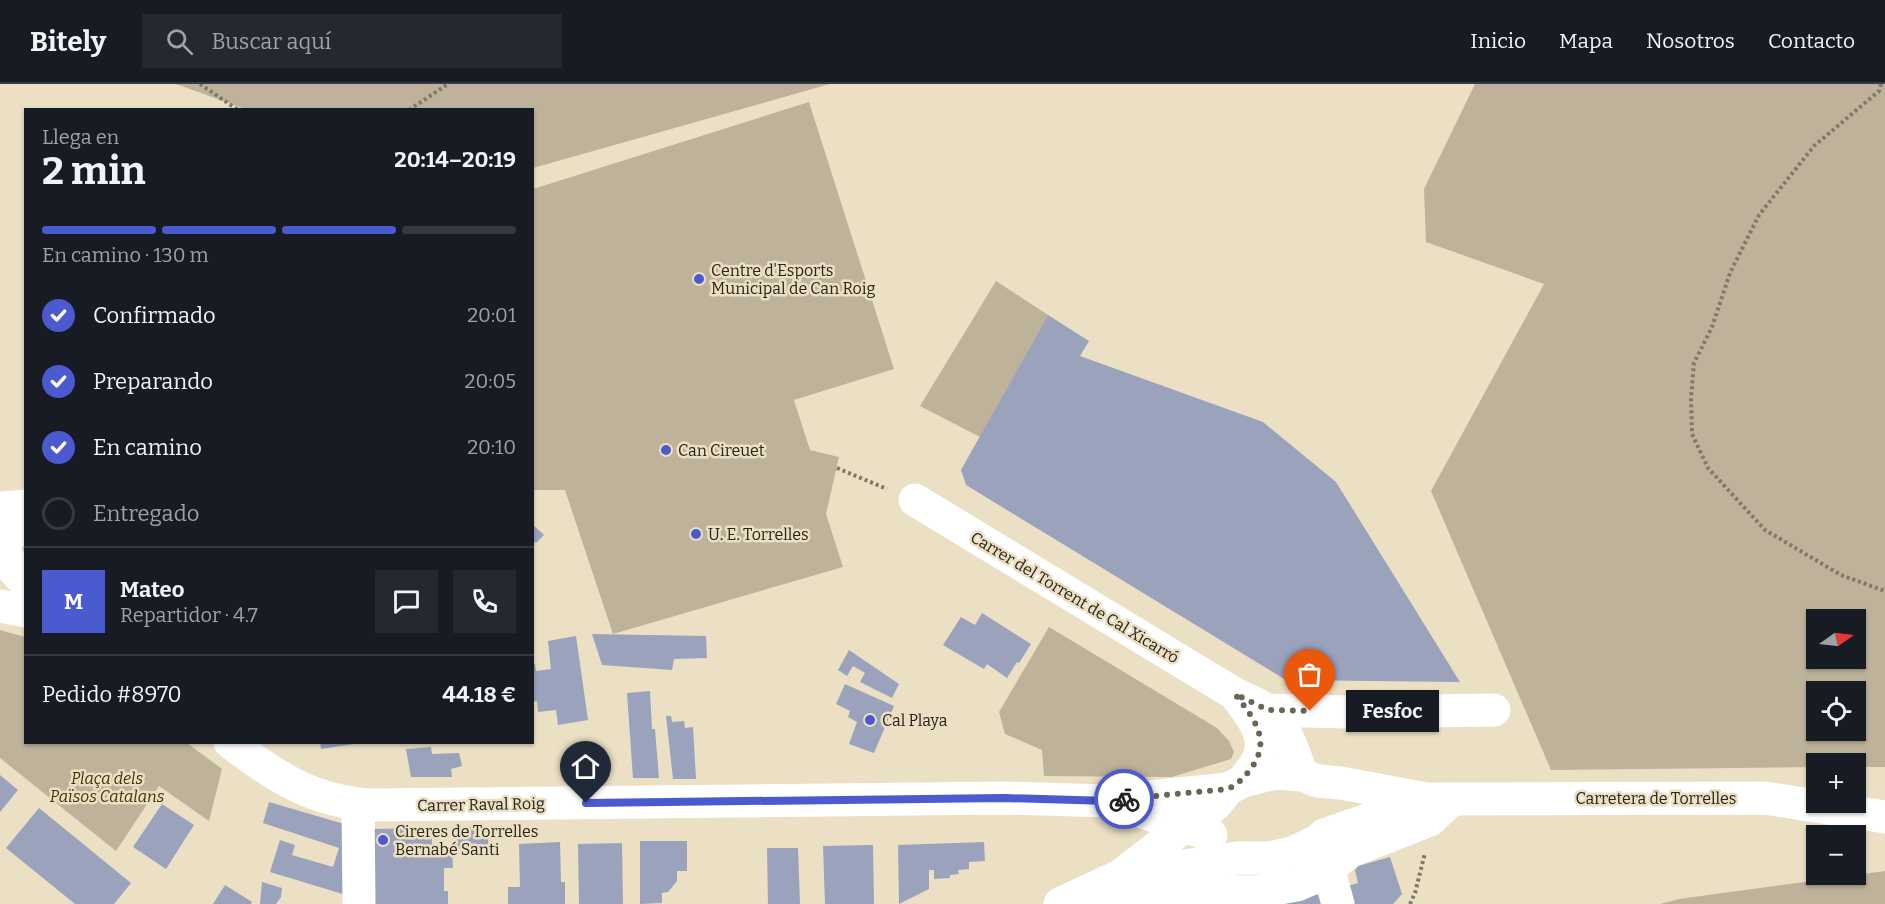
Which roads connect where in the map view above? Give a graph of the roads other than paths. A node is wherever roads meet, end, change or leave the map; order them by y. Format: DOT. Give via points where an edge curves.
graph roads {
  1 [pos="915,500"];
  2 [pos="24,506"];
  3 [pos="0,507"];
  4 [pos="24,521"];
  5 [pos="1,547"];
  6 [pos="24,581"];
  7 [pos="0,606"];
  8 [pos="24,611"];
  9 [pos="1235,694"];
  10 [pos="1268,710"];
  11 [pos="1494,710"];
  12 [pos="1345,712"];
  13 [pos="233,744"];
  14 [pos="1306,772"];
  15 [pos="1109,801"];
  16 [pos="358,804"];
  17 [pos="1428,806"];
  18 [pos="1217,807"];
  19 [pos="1885,817"];
  20 [pos="1237,858"];
  21 [pos="1120,876"];
  22 [pos="1273,885"];
  23 [pos="1071,899"];
  24 [pos="1147,900"];
  25 [pos="359,904"];
  26 [pos="1338,904"];
  27 [pos="1356,904"];
  1 -- 9 [label="street, Carrer del Torrent de Cal Xicarró"];
  2 -- 3 [label="street"];
  4 -- 5 [label="street"];
  5 -- 6 [label="street"];
  7 -- 8 [label="street"];
  9 -- 10 [label="street, Carrer del Torrent de Cal Xicarró"];
  9 -- 18 [label="street, Carrer del Torrent de Cal Xicarró" via="1257,727 1259,757"];
  10 -- 12 [label="street, Carrer del Torrent de Cal Xicarró"];
  10 -- 14 [label="street, Carrer del Torrent de Cal Xicarró" via="1284,728"];
  11 -- 12 [label="street, Carrer del Torrent de Cal Xicarró"];
  12 -- 14 [label="street, Carrer del Torrent de Cal Xicarró" via="1320,724 1303,744"];
  13 -- 16 [label="street, Carrer Raval Roig" via="291,784 322,797"];
  14 -- 17 [label="street, Carretera de Torrelles"];
  14 -- 18 [label="street, Carretera de Torrelles" via="1275,773"];
  14 -- 22 [label="street" via="1329,795 1331,812"];
  15 -- 16 [label="street, Carrer Raval Roig" via="1004,798"];
  15 -- 18 [label="street, Carrer Raval Roig"];
  15 -- 18 [label="street, Carrer Raval Roig"];
  16 -- 25 [label="street"];
  17 -- 19 [label="street, Carretera de Torrelles" via="1765,798"];
  17 -- 22 [label="street, Carretera de Torrelles"];
  18 -- 20 [label="street" via="1219,848"];
  18 -- 21 [label="street, Carretera de Torrelles"];
  20 -- 21 [label="street, Carretera de Torrelles"];
  20 -- 22 [label="street, Carretera de Torrelles" via="1270,858 1295,852"];
  21 -- 23 [label="street, Carretera de Torrelles"];
  22 -- 24 [label="street"];
  22 -- 26 [label="street"];
  22 -- 27 [label="street" via="1349,882"];
  23 -- 24 [label="street"];
}
